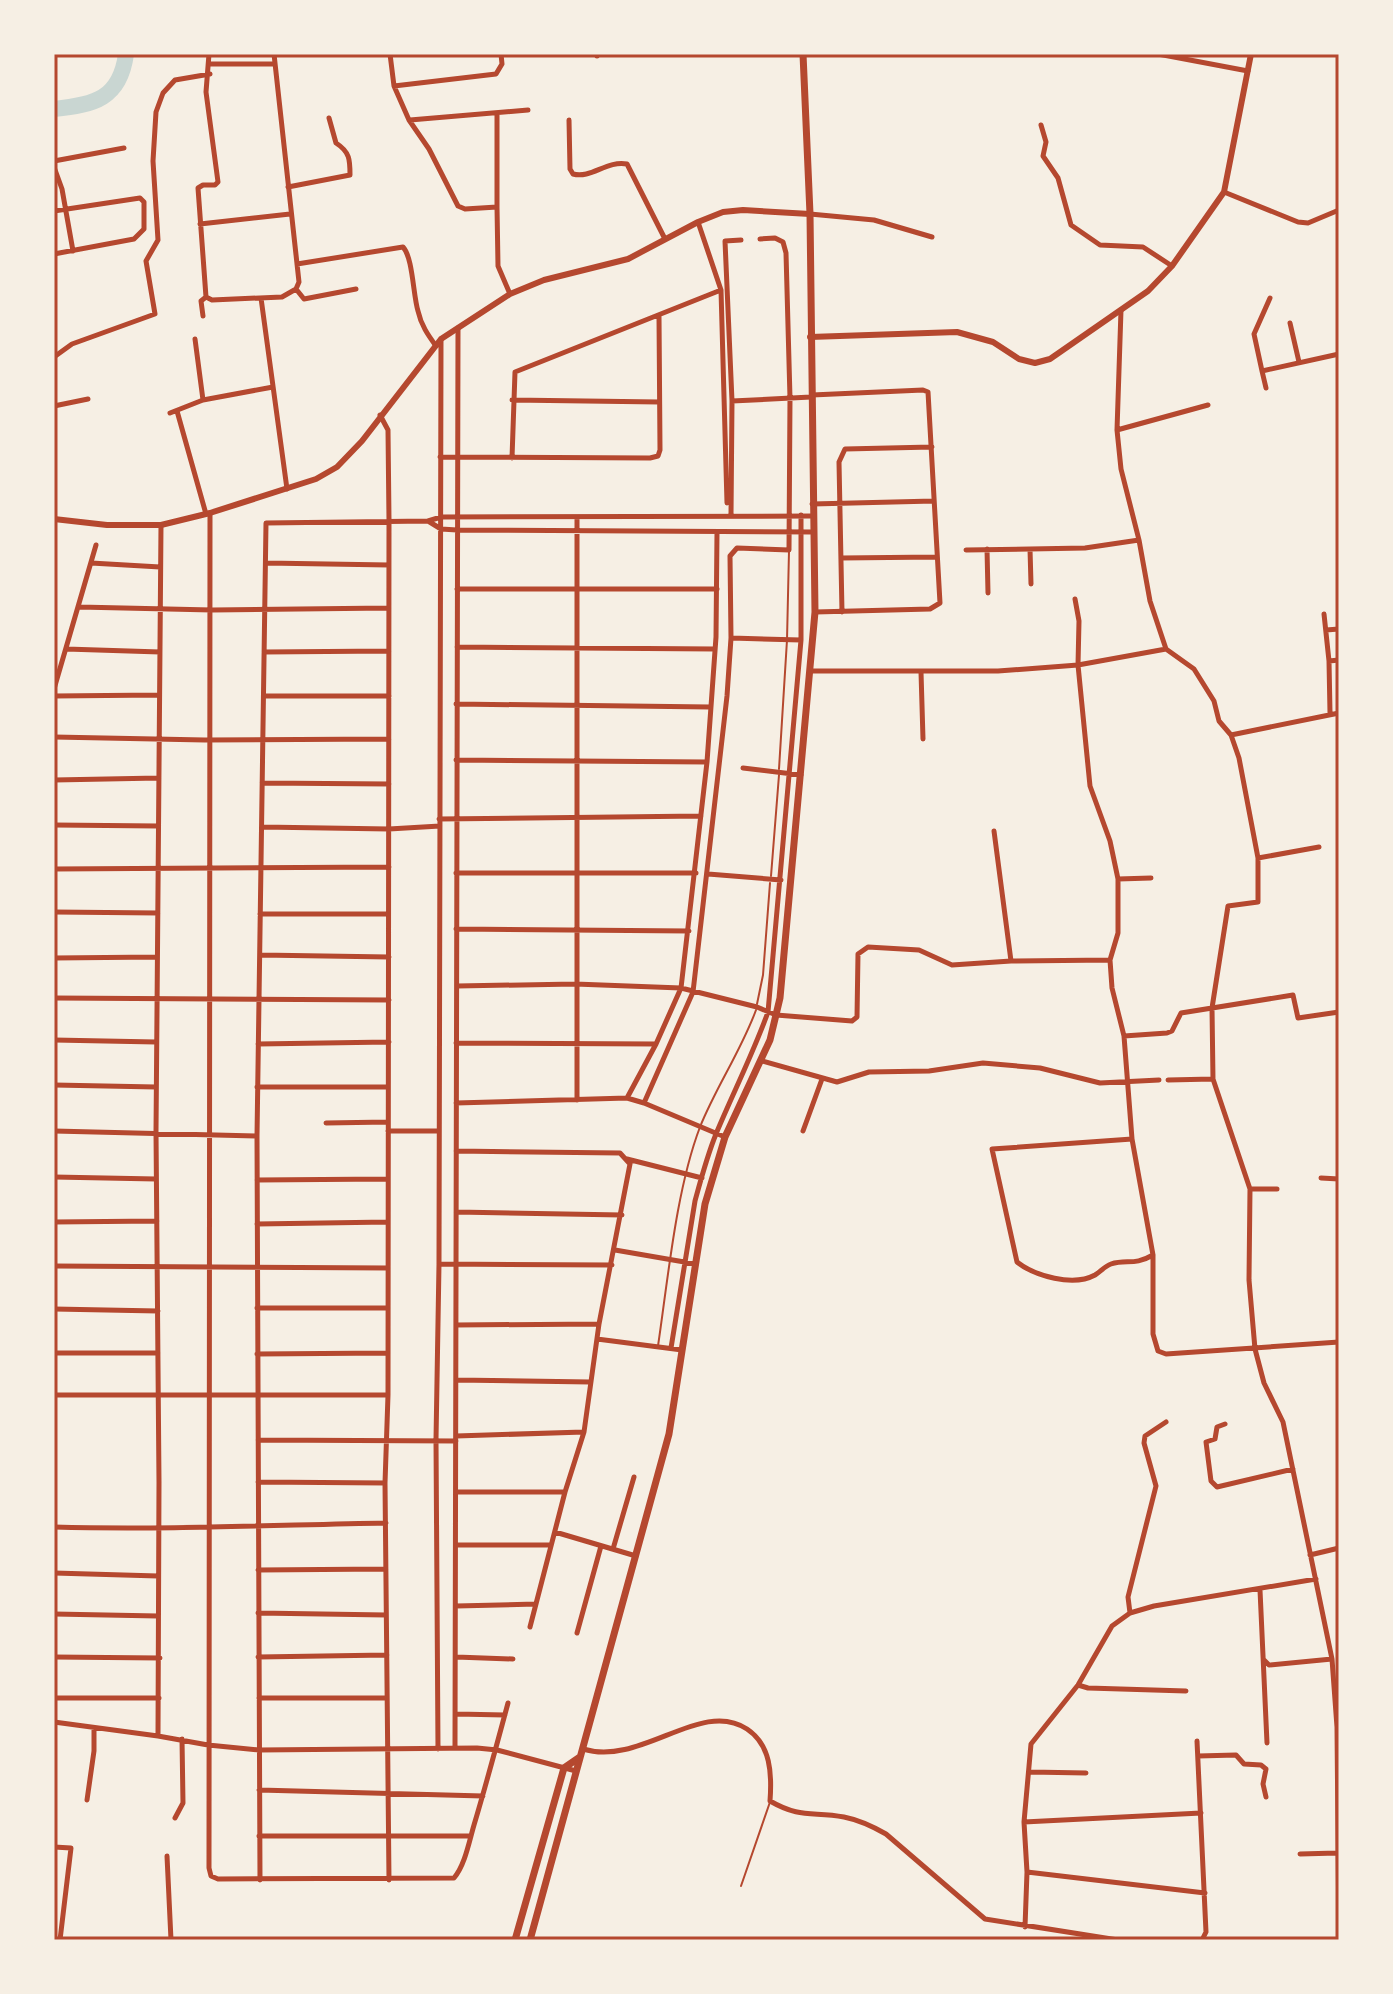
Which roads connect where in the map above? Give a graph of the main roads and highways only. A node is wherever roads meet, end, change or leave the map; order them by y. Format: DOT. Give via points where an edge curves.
graph roads {
  1 [pos="803,54"];
  2 [pos="581,1753"];
  3 [pos="515,1940"];
  4 [pos="530,1940"];
  1 -- 2 [label="main road" via="815,612 781,985 762,1061 720,1136 669,1434"];
  2 -- 3 [label="main road" via="564,1768"];
  2 -- 4 [label="main road"];
}
